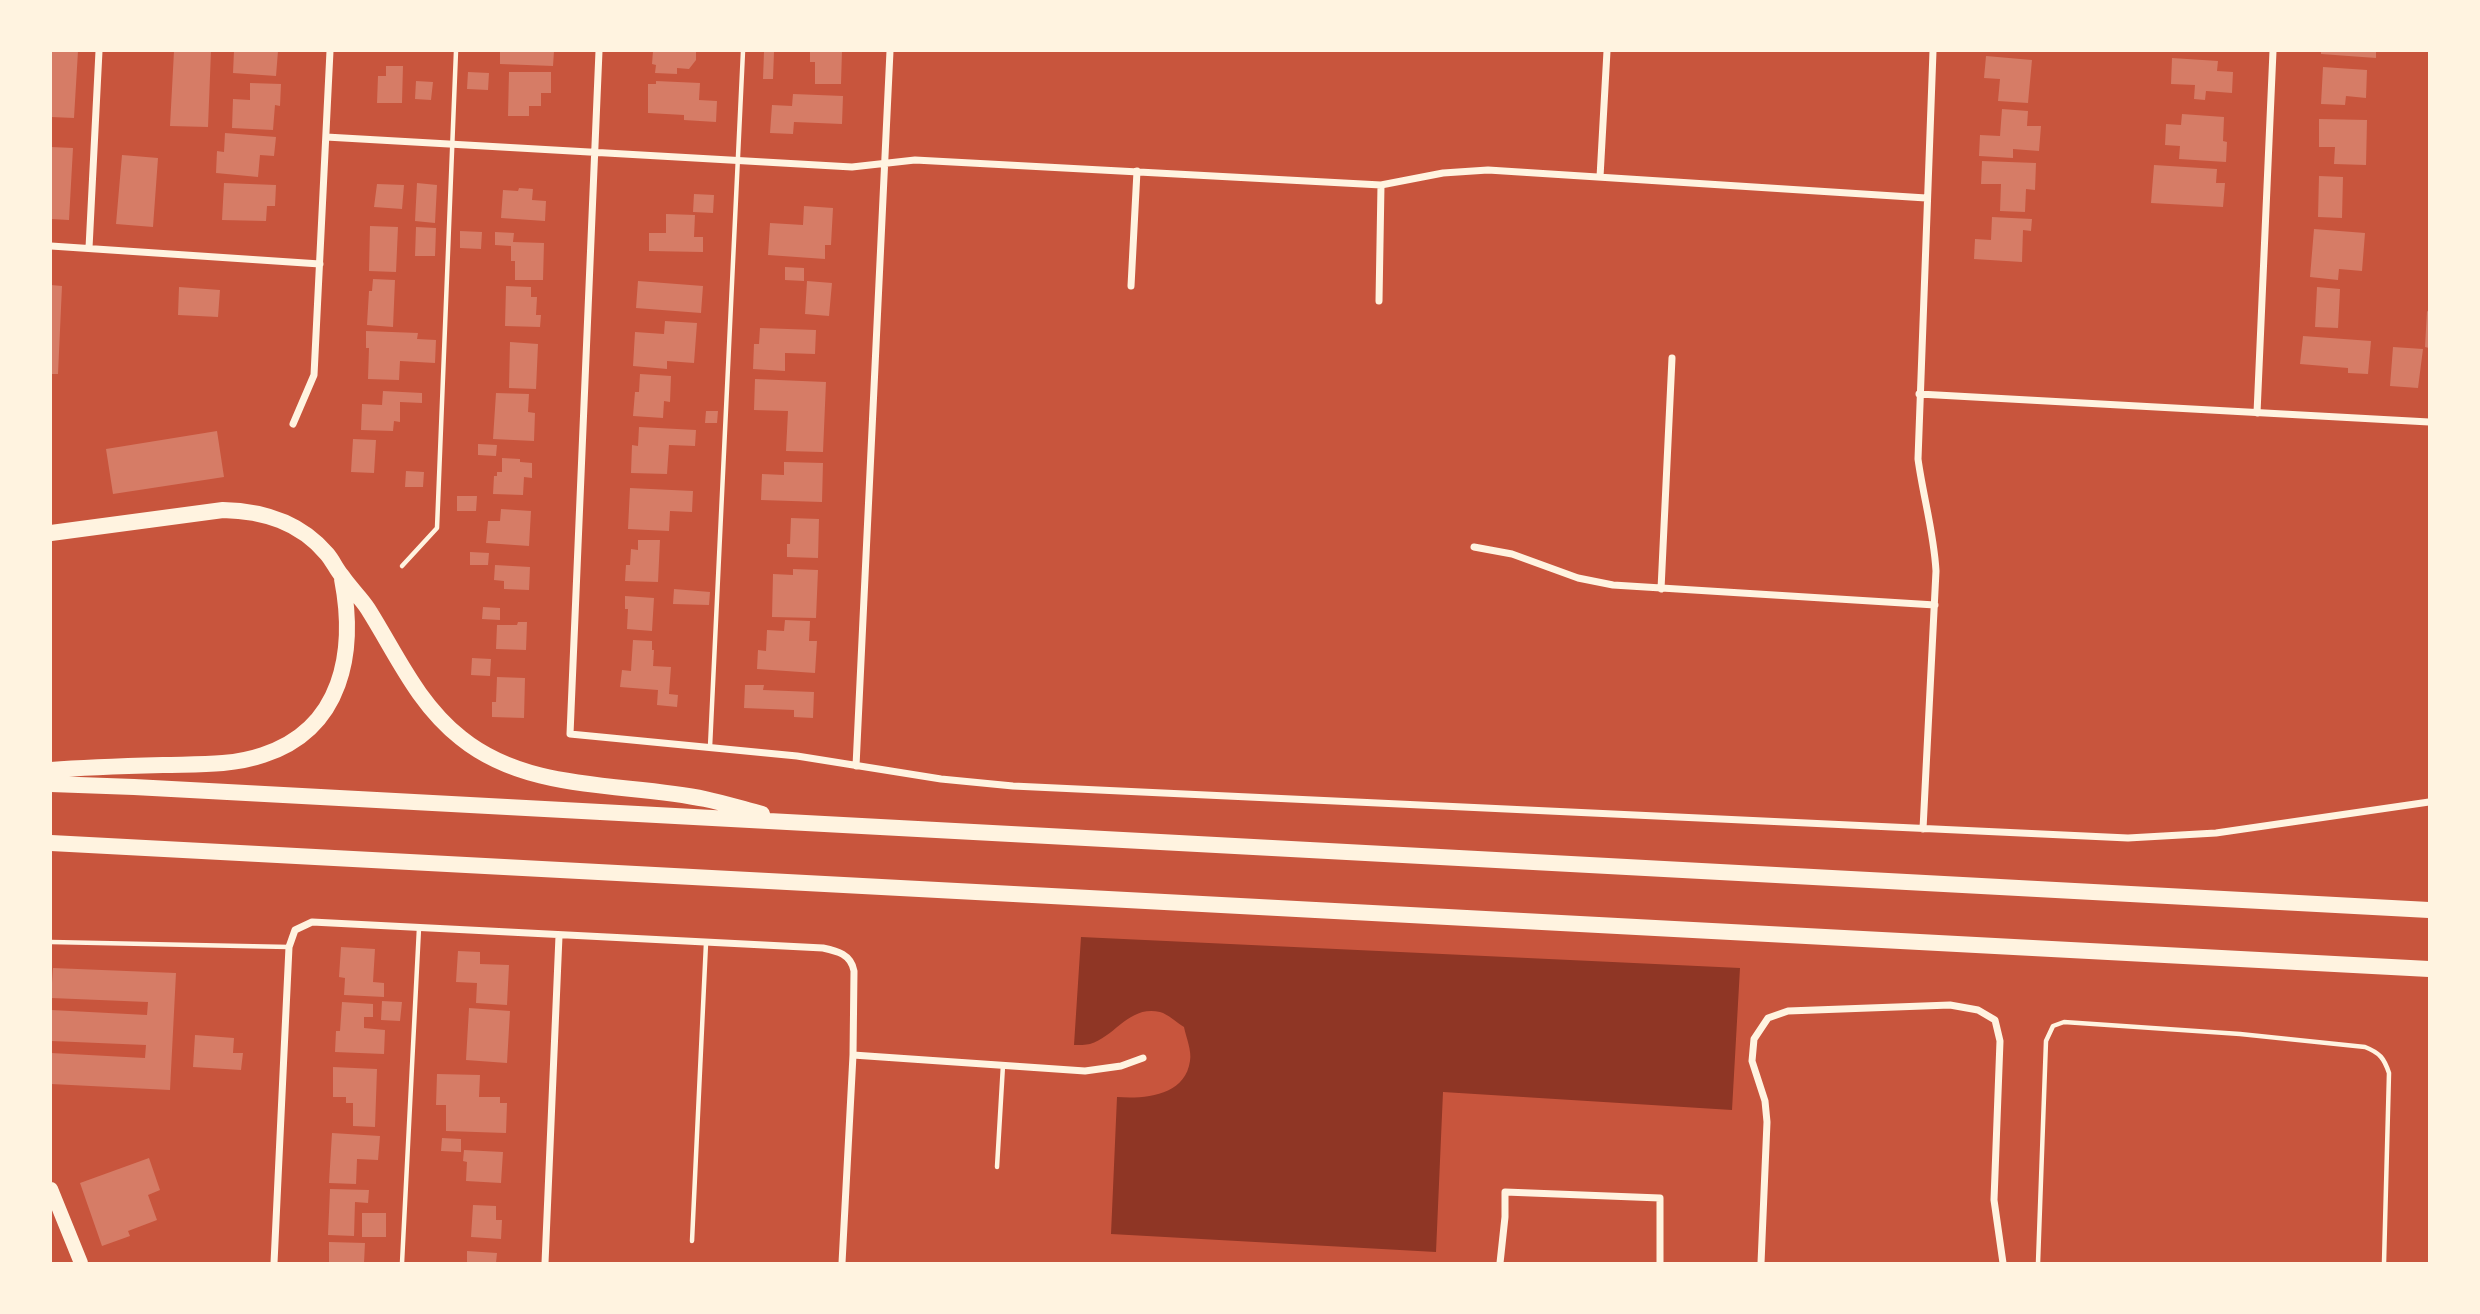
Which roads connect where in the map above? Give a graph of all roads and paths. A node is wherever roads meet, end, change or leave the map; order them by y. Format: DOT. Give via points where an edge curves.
graph roads {
  1 [pos="99,51"];
  2 [pos="330,51"];
  3 [pos="456,51"];
  4 [pos="599,51"];
  5 [pos="743,51"];
  6 [pos="890,51"];
  7 [pos="1607,51"];
  8 [pos="1933,51"];
  9 [pos="2273,51"];
  10 [pos="326,137"];
  11 [pos="451,144"];
  12 [pos="595,151"];
  13 [pos="738,160"];
  14 [pos="885,162"];
  15 [pos="1136,172"];
  16 [pos="1600,177"];
  17 [pos="1381,185"];
  18 [pos="1926,198"];
  19 [pos="51,246"];
  20 [pos="89,248"];
  21 [pos="320,264"];
  22 [pos="1132,286"];
  23 [pos="1379,301"];
  24 [pos="1672,358"];
  25 [pos="1919,394"];
  26 [pos="2257,413"];
  27 [pos="2429,422"];
  28 [pos="293,424"];
  29 [pos="51,533"];
  30 [pos="1474,547"];
  31 [pos="402,566"];
  32 [pos="342,576"];
  33 [pos="1661,589"];
  34 [pos="1935,605"];
  35 [pos="710,747"];
  36 [pos="856,766"];
  37 [pos="51,770"];
  38 [pos="51,784"];
  39 [pos="2429,802"];
  40 [pos="794,822"];
  41 [pos="1923,829"];
  42 [pos="51,843"];
  43 [pos="2429,910"];
  44 [pos="419,928"];
  45 [pos="559,936"];
  46 [pos="51,942"];
  47 [pos="706,943"];
  48 [pos="289,947"];
  49 [pos="2429,970"];
  50 [pos="853,1055"];
  51 [pos="1143,1058"];
  52 [pos="1003,1064"];
  53 [pos="997,1167"];
  54 [pos="51,1189"];
  55 [pos="692,1241"];
  56 [pos="80,1263"];
  57 [pos="274,1263"];
  58 [pos="402,1263"];
  59 [pos="545,1263"];
  60 [pos="842,1263"];
  61 [pos="1500,1263"];
  62 [pos="1660,1263"];
  63 [pos="1761,1263"];
  64 [pos="2003,1263"];
  65 [pos="2038,1263"];
  66 [pos="2384,1263"];
  1 -- 20 [label="street"];
  2 -- 10 [label="street"];
  3 -- 11 [label="lane"];
  4 -- 12 [label="street"];
  5 -- 13 [label="lane"];
  6 -- 14 [label="street"];
  7 -- 16 [label="street"];
  8 -- 18 [label="street"];
  9 -- 26 [label="street"];
  10 -- 11 [label="street"];
  10 -- 21 [label="street"];
  11 -- 12 [label="street"];
  11 -- 31 [label="lane" via="437,528"];
  12 -- 13 [label="street"];
  12 -- 35 [label="street" via="570,734"];
  13 -- 14 [label="street" via="852,167"];
  13 -- 35 [label="lane"];
  14 -- 15 [label="street"];
  14 -- 36 [label="street"];
  15 -- 17 [label="street"];
  15 -- 22 [label="street"];
  16 -- 17 [label="street" via="1488,170"];
  16 -- 18 [label="street"];
  17 -- 23 [label="street"];
  18 -- 25 [label="street"];
  19 -- 20 [label="street"];
  20 -- 21 [label="street"];
  21 -- 28 [label="street" via="314,374"];
  24 -- 33 [label="street"];
  25 -- 26 [label="street"];
  25 -- 34 [label="street" via="1918,459 1934,539"];
  26 -- 27 [label="street"];
  29 -- 32 [label="highway" via="183,514 251,511 273,516 310,536"];
  30 -- 33 [label="street" via="1512,554 1578,578"];
  32 -- 37 [label="highway" via="349,628 340,681 317,720 300,735 264,755 241,760"];
  32 -- 40 [label="highway" via="429,707 481,752 529,774 705,799"];
  33 -- 34 [label="street"];
  34 -- 41 [label="street"];
  35 -- 36 [label="street"];
  36 -- 41 [label="street" via="1013,786"];
  38 -- 40 [label="highway"];
  39 -- 41 [label="street" via="2203,834 2128,838"];
  40 -- 43 [label="highway"];
  42 -- 49 [label="highway"];
  44 -- 45 [label="street"];
  44 -- 48 [label="street" via="312,922 295,930"];
  44 -- 58 [label="lane"];
  45 -- 47 [label="street"];
  45 -- 59 [label="street"];
  46 -- 48 [label="lane"];
  47 -- 50 [label="street" via="822,948 845,954 853,971"];
  47 -- 55 [label="lane"];
  48 -- 57 [label="street"];
  50 -- 52 [label="street"];
  50 -- 60 [label="street"];
  51 -- 52 [label="street" via="1084,1071"];
  52 -- 53 [label="lane"];
  54 -- 56 [label="main road"];
  61 -- 62 [label="street" via="1505,1192 1660,1198"];
  63 -- 64 [label="street" via="1767,1122 1752,1061 1754,1039 1768,1018 1788,1011 1950,1005 1978,1010 1995,1020 2000,1041 1994,1189"];
  65 -- 66 [label="lane" via="2046,1041 2053,1026 2064,1022 2240,1034 2379,1052 2389,1073"];
}
